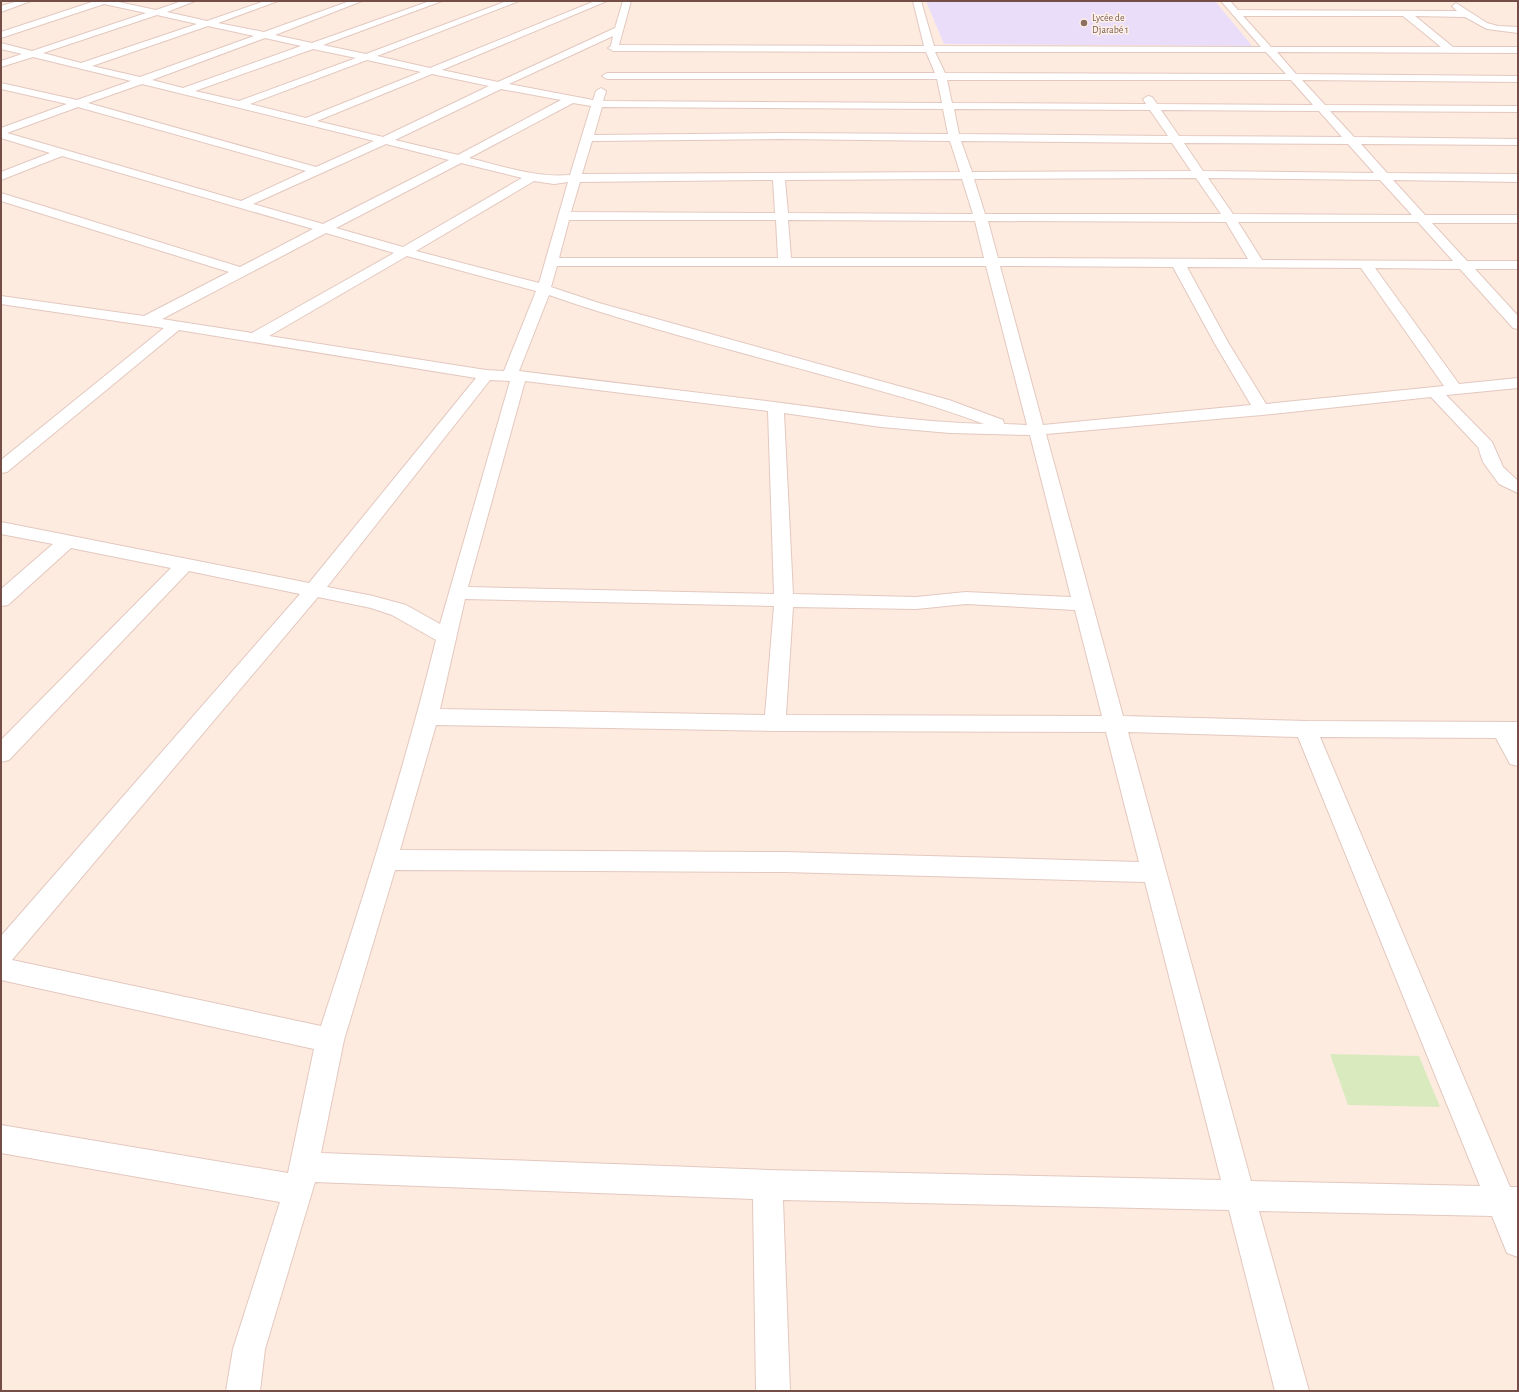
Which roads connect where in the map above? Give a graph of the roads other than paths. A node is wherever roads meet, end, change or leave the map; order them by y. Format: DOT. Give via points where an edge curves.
graph roads {
  1 [pos="27,1"];
  2 [pos="106,1"];
  3 [pos="191,1"];
  4 [pos="274,1"];
  5 [pos="358,1"];
  6 [pos="438,1"];
  7 [pos="515,1"];
  8 [pos="603,1"];
  9 [pos="627,1"];
  10 [pos="917,1"];
  11 [pos="1226,1"];
  12 [pos="1448,1"];
  13 [pos="1,9"];
  14 [pos="155,13"];
  15 [pos="1236,13"];
  16 [pos="1406,14"];
  17 [pos="1466,14"];
  18 [pos="208,23"];
  19 [pos="618,30"];
  20 [pos="1518,30"];
  21 [pos="1,35"];
  22 [pos="263,35"];
  23 [pos="1,46"];
  24 [pos="312,46"];
  25 [pos="613,48"];
  26 [pos="930,50"];
  27 [pos="1098,50"];
  28 [pos="1270,50"];
  29 [pos="1452,50"];
  30 [pos="1466,50"];
  31 [pos="1518,50"];
  32 [pos="31,54"];
  33 [pos="368,56"];
  34 [pos="782,56"];
  35 [pos="1478,60"];
  36 [pos="1,64"];
  37 [pos="81,66"];
  38 [pos="1490,69"];
  39 [pos="433,71"];
  40 [pos="607,76"];
  41 [pos="786,76"];
  42 [pos="941,77"];
  43 [pos="1116,77"];
  44 [pos="1134,77"];
  45 [pos="1294,77"];
  46 [pos="141,79"];
  47 [pos="1503,79"];
  48 [pos="1518,79"];
  49 [pos="1,86"];
  50 [pos="498,86"];
  51 [pos="184,90"];
  52 [pos="1518,91"];
  53 [pos="783,97"];
  54 [pos="570,100"];
  55 [pos="75,104"];
  56 [pos="595,104"];
  57 [pos="239,105"];
  58 [pos="948,107"];
  59 [pos="1153,107"];
  60 [pos="1322,107"];
  61 [pos="1518,109"];
  62 [pos="305,122"];
  63 [pos="1,132"];
  64 [pos="1,135"];
  65 [pos="779,136"];
  66 [pos="587,138"];
  67 [pos="954,139"];
  68 [pos="386,140"];
  69 [pos="1176,140"];
  70 [pos="1352,140"];
  71 [pos="1518,142"];
  72 [pos="62,152"];
  73 [pos="461,158"];
  74 [pos="318,171"];
  75 [pos="967,174"];
  76 [pos="1198,174"];
  77 [pos="1,176"];
  78 [pos="780,176"];
  79 [pos="532,177"];
  80 [pos="1386,177"];
  81 [pos="576,178"];
  82 [pos="1518,178"];
  83 [pos="1,197"];
  84 [pos="243,204"];
  85 [pos="564,216"];
  86 [pos="781,216"];
  87 [pos="980,216"];
  88 [pos="1229,217"];
  89 [pos="1423,219"];
  90 [pos="1518,219"];
  91 [pos="327,228"];
  92 [pos="405,252"];
  93 [pos="552,262"];
  94 [pos="785,262"];
  95 [pos="992,262"];
  96 [pos="1178,263"];
  97 [pos="1257,263"];
  98 [pos="1364,263"];
  99 [pos="1464,264"];
  100 [pos="1518,265"];
  101 [pos="242,272"];
  102 [pos="544,289"];
  103 [pos="1,300"];
  104 [pos="146,321"];
  105 [pos="176,325"];
  106 [pos="1518,325"];
  107 [pos="254,338"];
  108 [pos="486,375"];
  109 [pos="514,376"];
  110 [pos="1518,383"];
  111 [pos="1454,389"];
  112 [pos="1434,391"];
  113 [pos="776,407"];
  114 [pos="1262,410"];
  115 [pos="1026,430"];
  116 [pos="1,468"];
  117 [pos="1518,488"];
  118 [pos="1,528"];
  119 [pos="66,542"];
  120 [pos="185,565"];
  121 [pos="314,590"];
  122 [pos="457,593"];
  123 [pos="1,600"];
  124 [pos="784,601"];
  125 [pos="1084,604"];
  126 [pos="447,637"];
  127 [pos="428,717"];
  128 [pos="776,723"];
  129 [pos="1115,724"];
  130 [pos="1306,729"];
  131 [pos="1510,730"];
  132 [pos="1,754"];
  133 [pos="1518,758"];
  134 [pos="386,860"];
  135 [pos="1155,872"];
  136 [pos="1,954"];
  137 [pos="1,968"];
  138 [pos="330,1040"];
  139 [pos="1,1139"];
  140 [pos="302,1178"];
  141 [pos="768,1184"];
  142 [pos="1240,1195"];
  143 [pos="1509,1202"];
  144 [pos="1518,1242"];
  145 [pos="243,1391"];
  146 [pos="773,1391"];
  147 [pos="1292,1391"];
  1 -- 13 [label="street"];
  2 -- 14 [label="street"];
  2 -- 21 [label="street"];
  3 -- 14 [label="street"];
  4 -- 18 [label="street"];
  5 -- 22 [label="street"];
  6 -- 24 [label="street"];
  7 -- 33 [label="street"];
  8 -- 39 [label="street"];
  9 -- 19 [label="street"];
  10 -- 26 [label="street"];
  11 -- 15 [label="street"];
  12 -- 17 [label="street"];
  14 -- 18 [label="street"];
  14 -- 32 [label="street"];
  15 -- 16 [label="street"];
  15 -- 28 [label="street"];
  16 -- 17 [label="street"];
  16 -- 29 [label="street"];
  17 -- 20 [label="street" via="1491,28"];
  18 -- 22 [label="street"];
  18 -- 37 [label="street"];
  19 -- 25 [label="street"];
  19 -- 50 [label="street"];
  22 -- 24 [label="street"];
  22 -- 46 [label="street"];
  23 -- 32 [label="street"];
  24 -- 33 [label="street"];
  24 -- 51 [label="street"];
  25 -- 34 [label="street"];
  25 -- 40 [label="street"];
  26 -- 27 [label="street"];
  26 -- 34 [label="street"];
  26 -- 42 [label="street"];
  27 -- 28 [label="street"];
  27 -- 43 [label="street"];
  28 -- 29 [label="street"];
  28 -- 45 [label="street"];
  29 -- 30 [label="street"];
  30 -- 31 [label="street"];
  30 -- 35 [label="street"];
  32 -- 36 [label="street"];
  32 -- 37 [label="street"];
  33 -- 39 [label="street"];
  33 -- 57 [label="street"];
  34 -- 41 [label="street"];
  37 -- 46 [label="street"];
  38 -- 47 [label="street"];
  39 -- 50 [label="street"];
  39 -- 62 [label="street"];
  40 -- 41 [label="street"];
  40 -- 56 [label="street"];
  41 -- 42 [label="street"];
  41 -- 53 [label="street"];
  42 -- 43 [label="street"];
  42 -- 58 [label="street"];
  43 -- 44 [label="street"];
  44 -- 45 [label="street"];
  44 -- 59 [label="street"];
  45 -- 47 [label="street"];
  45 -- 60 [label="street"];
  46 -- 51 [label="street"];
  46 -- 55 [label="street"];
  47 -- 48 [label="street"];
  47 -- 52 [label="street"];
  49 -- 55 [label="street"];
  50 -- 54 [label="street"];
  50 -- 68 [label="street"];
  51 -- 57 [label="street"];
  53 -- 56 [label="street"];
  53 -- 58 [label="street"];
  53 -- 65 [label="street"];
  54 -- 56 [label="street"];
  54 -- 73 [label="street"];
  55 -- 63 [label="street"];
  55 -- 74 [label="street"];
  56 -- 66 [label="street"];
  57 -- 62 [label="street"];
  58 -- 59 [label="street"];
  58 -- 67 [label="street"];
  59 -- 60 [label="street"];
  59 -- 69 [label="street"];
  60 -- 61 [label="street"];
  60 -- 70 [label="street"];
  62 -- 68 [label="street"];
  64 -- 72 [label="street"];
  65 -- 66 [label="street"];
  65 -- 67 [label="street"];
  66 -- 81 [label="street"];
  67 -- 69 [label="street"];
  67 -- 75 [label="street"];
  68 -- 73 [label="street"];
  68 -- 74 [label="street"];
  69 -- 70 [label="street"];
  69 -- 76 [label="street"];
  70 -- 71 [label="street"];
  70 -- 80 [label="street"];
  72 -- 77 [label="street"];
  72 -- 84 [label="street"];
  73 -- 79 [label="street"];
  73 -- 91 [label="street"];
  74 -- 84 [label="street"];
  75 -- 76 [label="street"];
  75 -- 78 [label="street"];
  75 -- 87 [label="street"];
  76 -- 80 [label="street"];
  76 -- 88 [label="street"];
  78 -- 81 [label="street"];
  78 -- 86 [label="street"];
  79 -- 81 [label="street" via="554,180"];
  79 -- 92 [label="street"];
  80 -- 82 [label="street"];
  80 -- 89 [label="street"];
  81 -- 85 [label="street"];
  83 -- 101 [label="street"];
  84 -- 91 [label="street"];
  85 -- 86 [label="street"];
  85 -- 93 [label="street"];
  86 -- 87 [label="street"];
  86 -- 94 [label="street"];
  87 -- 88 [label="street"];
  87 -- 95 [label="street"];
  88 -- 89 [label="street"];
  88 -- 97 [label="street"];
  89 -- 90 [label="street"];
  89 -- 99 [label="street"];
  91 -- 92 [label="street"];
  91 -- 101 [label="street"];
  92 -- 102 [label="street"];
  92 -- 107 [label="street"];
  93 -- 94 [label="street"];
  93 -- 102 [label="street"];
  94 -- 95 [label="street"];
  95 -- 96 [label="street"];
  95 -- 115 [label="street"];
  96 -- 97 [label="street"];
  96 -- 114 [label="street"];
  97 -- 98 [label="street"];
  98 -- 99 [label="street"];
  98 -- 111 [label="street"];
  99 -- 100 [label="street"];
  99 -- 106 [label="street"];
  101 -- 104 [label="street"];
  102 -- 109 [label="street"];
  102 -- 115 [label="street" via="594,306 943,403"];
  103 -- 104 [label="street"];
  104 -- 105 [label="street"];
  105 -- 107 [label="street"];
  105 -- 116 [label="street"];
  107 -- 108 [label="street"];
  108 -- 109 [label="street"];
  108 -- 121 [label="street"];
  109 -- 113 [label="street"];
  109 -- 122 [label="street"];
  110 -- 111 [label="street"];
  111 -- 112 [label="street"];
  112 -- 114 [label="street"];
  112 -- 117 [label="street" via="1486,446 1496,470"];
  113 -- 115 [label="street" via="881,422 950,428"];
  113 -- 124 [label="street"];
  114 -- 115 [label="street"];
  115 -- 125 [label="street"];
  118 -- 119 [label="street"];
  119 -- 120 [label="street"];
  119 -- 123 [label="street"];
  120 -- 121 [label="street"];
  120 -- 132 [label="street"];
  121 -- 126 [label="street" via="374,602 399,610"];
  121 -- 136 [label="street"];
  122 -- 124 [label="street"];
  122 -- 126 [label="street"];
  124 -- 125 [label="street" via="916,603 966,598"];
  124 -- 128 [label="street"];
  125 -- 129 [label="street"];
  126 -- 127 [label="street"];
  127 -- 128 [label="street"];
  127 -- 134 [label="street"];
  128 -- 129 [label="street"];
  129 -- 130 [label="street"];
  129 -- 135 [label="street"];
  130 -- 131 [label="street"];
  130 -- 143 [label="street"];
  131 -- 133 [label="street"];
  134 -- 135 [label="street" via="785,862"];
  134 -- 138 [label="street"];
  135 -- 142 [label="street"];
  137 -- 138 [label="street"];
  138 -- 140 [label="street"];
  139 -- 140 [label="street"];
  140 -- 141 [label="street"];
  140 -- 145 [label="street" via="249,1349"];
  141 -- 142 [label="street"];
  141 -- 146 [label="street"];
  142 -- 143 [label="street"];
  142 -- 147 [label="street"];
  143 -- 144 [label="street"];
}
